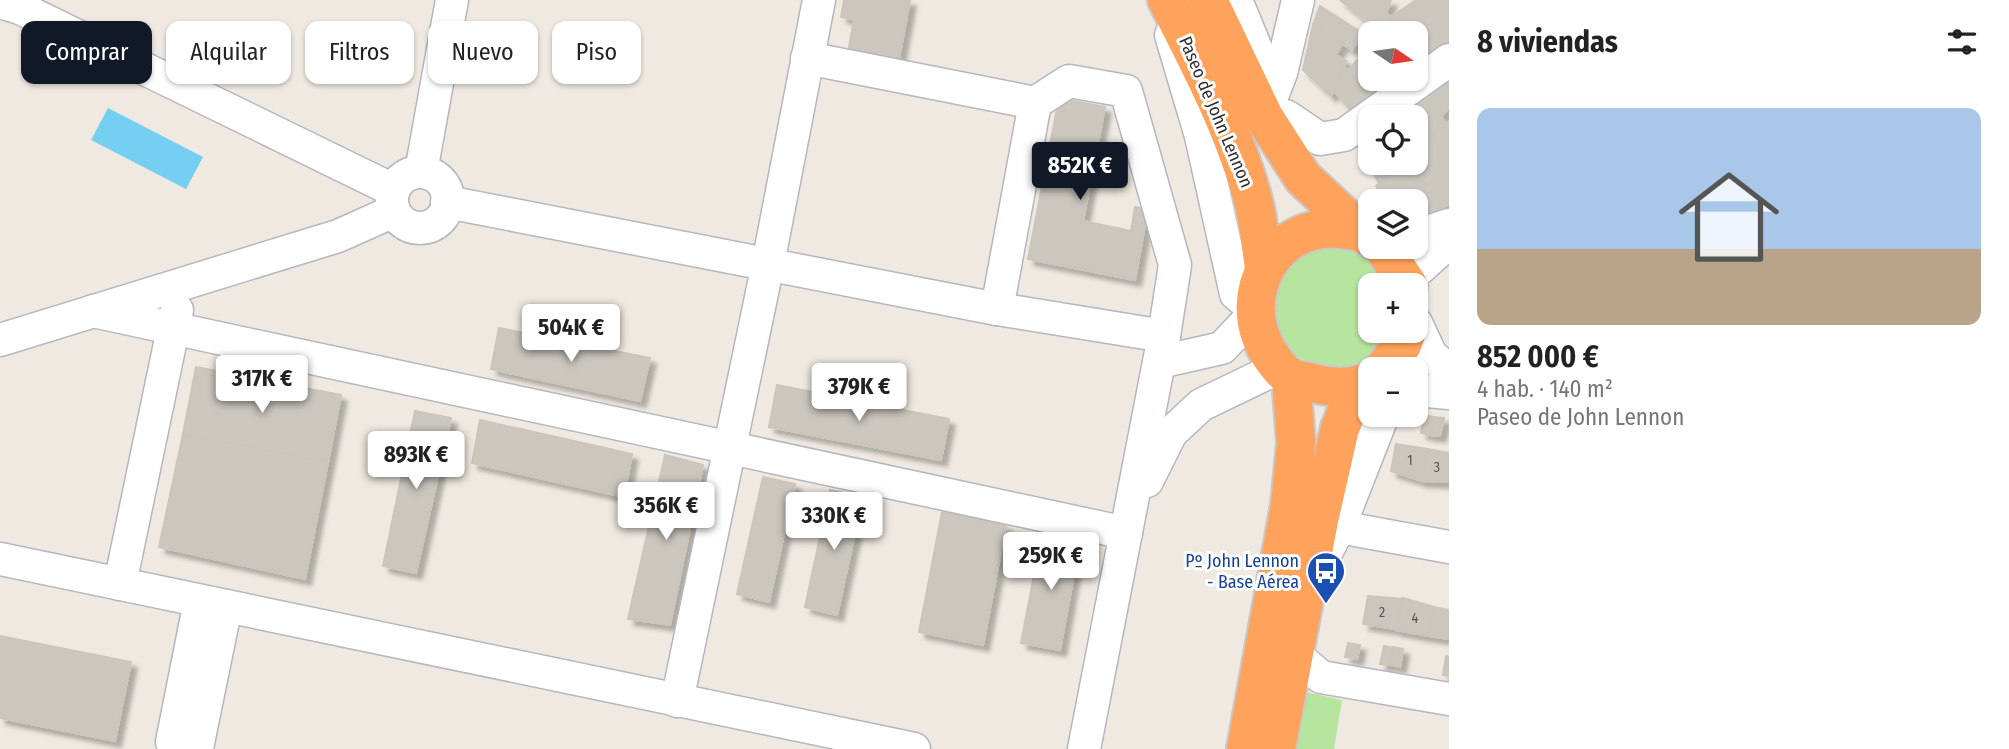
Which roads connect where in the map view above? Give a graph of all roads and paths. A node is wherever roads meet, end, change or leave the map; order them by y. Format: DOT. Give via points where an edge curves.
graph roads {
  1 [pos="452,0"];
  2 [pos="819,0"];
  3 [pos="1161,0"];
  4 [pos="1167,0"];
  5 [pos="1208,0"];
  6 [pos="0,2"];
  7 [pos="1269,5"];
  8 [pos="807,58"];
  9 [pos="1449,60"];
  10 [pos="1035,103"];
  11 [pos="1259,106"];
  12 [pos="421,172"];
  13 [pos="393,200"];
  14 [pos="447,202"];
  15 [pos="1449,225"];
  16 [pos="1358,226"];
  17 [pos="1428,232"];
  18 [pos="1358,237"];
  19 [pos="1449,242"];
  20 [pos="1390,259"];
  21 [pos="768,264"];
  22 [pos="1264,268"];
  23 [pos="1400,273"];
  24 [pos="1418,273"];
  25 [pos="181,284"];
  26 [pos="997,309"];
  27 [pos="93,311"];
  28 [pos="1254,311"];
  29 [pos="173,328"];
  30 [pos="0,340"];
  31 [pos="1425,343"];
  32 [pos="1162,349"];
  33 [pos="1285,372"];
  34 [pos="1449,372"];
  35 [pos="1358,386"];
  36 [pos="1428,391"];
  37 [pos="1449,393"];
  38 [pos="1358,404"];
  39 [pos="1362,427"];
  40 [pos="730,446"];
  41 [pos="1128,523"];
  42 [pos="1339,527"];
  43 [pos="1449,547"];
  44 [pos="0,559"];
  45 [pos="120,584"];
  46 [pos="1304,598"];
  47 [pos="1293,653"];
  48 [pos="1449,699"];
  49 [pos="677,701"];
  50 [pos="914,749"];
  51 [pos="1084,749"];
  52 [pos="1246,749"];
  53 [pos="1276,749"];
  1 -- 12 [label="street"];
  2 -- 8 [label="street"];
  3 -- 28 [label="street" via="1201,136 1236,294"];
  4 -- 22 [label="highway, Paseo de John Lennon" via="1198,61 1254,204"];
  5 -- 11 [label="highway"];
  6 -- 13 [label="street" via="20,8"];
  7 -- 11 [label="street"];
  7 -- 11 [label="street" via="1281,73"];
  8 -- 10 [label="street"];
  8 -- 21 [label="street"];
  9 -- 11 [label="street" via="1334,139 1320,139 1286,116"];
  10 -- 26 [label="street"];
  10 -- 32 [label="street" via="1069,81 1126,91 1175,265"];
  11 -- 16 [label="highway" via="1303,178"];
  12 -- 13 [label="street" via="401,179"];
  12 -- 14 [label="street" via="444,185"];
  13 -- 14 [label="street" via="399,220 419,228 441,218"];
  13 -- 25 [label="street" via="338,236"];
  14 -- 21 [label="street"];
  15 -- 17 [label="street"];
  18 -- 22 [label="highway" via="1325,228 1301,235 1281,248"];
  19 -- 24 [label="street"];
  20 -- 23 [label="highway"];
  21 -- 26 [label="street"];
  21 -- 40 [label="street"];
  22 -- 28 [label="highway"];
  25 -- 27 [label="street"];
  25 -- 29 [label="street"];
  26 -- 32 [label="street"];
  27 -- 29 [label="street"];
  27 -- 30 [label="street"];
  28 -- 32 [label="street" via="1222,348"];
  28 -- 33 [label="highway" via="1258,335"];
  29 -- 40 [label="street"];
  29 -- 45 [label="street"];
  31 -- 34 [label="street"];
  32 -- 41 [label="street"];
  33 -- 35 [label="highway" via="1328,387"];
  33 -- 41 [label="street" via="1201,405 1171,433"];
  33 -- 52 [label="highway" via="1296,443 1290,505"];
  36 -- 37 [label="street"];
  38 -- 46 [label="highway" via="1340,428"];
  39 -- 42 [label="street"];
  40 -- 41 [label="street"];
  40 -- 49 [label="street"];
  41 -- 51 [label="street"];
  42 -- 43 [label="street"];
  42 -- 46 [label="street"];
  44 -- 45 [label="street"];
  45 -- 49 [label="street"];
  46 -- 47 [label="highway"];
  47 -- 48 [label="street" via="1321,677"];
  47 -- 53 [label="highway"];
  49 -- 50 [label="street"];
}
